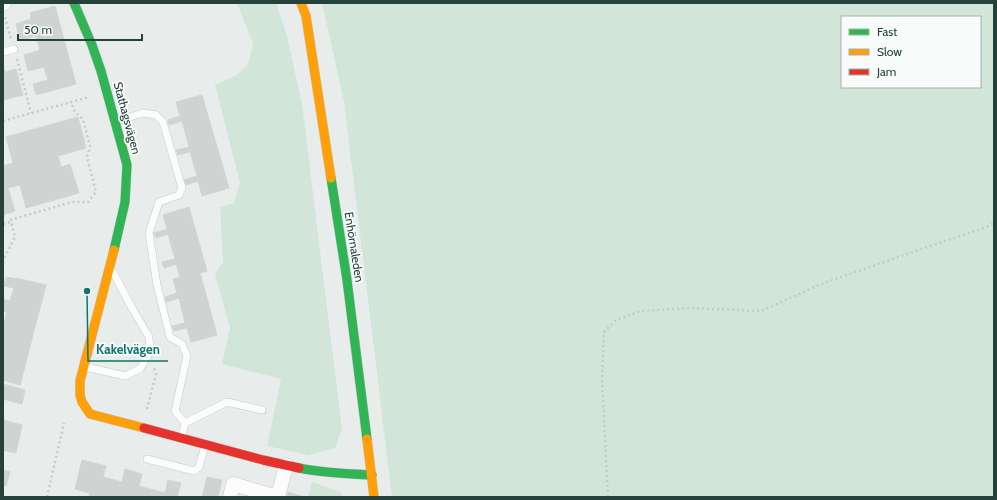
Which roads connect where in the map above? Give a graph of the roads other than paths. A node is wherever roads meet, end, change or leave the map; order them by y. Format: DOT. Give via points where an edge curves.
graph roads {
  1 [pos="74,3"];
  2 [pos="301,3"];
  3 [pos="14,49"];
  4 [pos="3,52"];
  5 [pos="116,121"];
  6 [pos="110,266"];
  7 [pos="83,367"];
  8 [pos="262,410"];
  9 [pos="185,423"];
  10 [pos="181,437"];
  11 [pos="206,444"];
  12 [pos="147,459"];
  13 [pos="286,465"];
  14 [pos="372,475"];
  15 [pos="230,497"];
  16 [pos="277,497"];
  17 [pos="374,497"];
  1 -- 5 [label="street, Stathagsvägen" via="92,45"];
  2 -- 14 [label="street, Enhörnaleden" via="306,16 347,280"];
  3 -- 4 [label="lane"];
  5 -- 6 [label="street, Stathagsvägen" via="127,165 125,202"];
  5 -- 9 [label="lane" via="143,113 156,115 163,122 182,188 179,195 159,202 149,233 157,286 170,337 182,344 188,356 175,411"];
  6 -- 7 [label="street, Stathagsvägen"];
  6 -- 7 [label="lane" via="149,337 150,352 140,369 125,376"];
  7 -- 10 [label="street, Stathagsvägen" via="80,397 84,408 90,414"];
  8 -- 9 [label="lane" via="227,402"];
  9 -- 10 [label="lane"];
  10 -- 11 [label="street, Stathagsvägen"];
  11 -- 12 [label="lane" via="199,467 194,471"];
  11 -- 13 [label="street, Stathagsvägen"];
  13 -- 14 [label="street, Stathagsvägen" via="309,470"];
  13 -- 16 [label="street"];
  14 -- 17 [label="street, Enhörnaleden"];
  15 -- 16 [label="street" via="233,484"];
}
